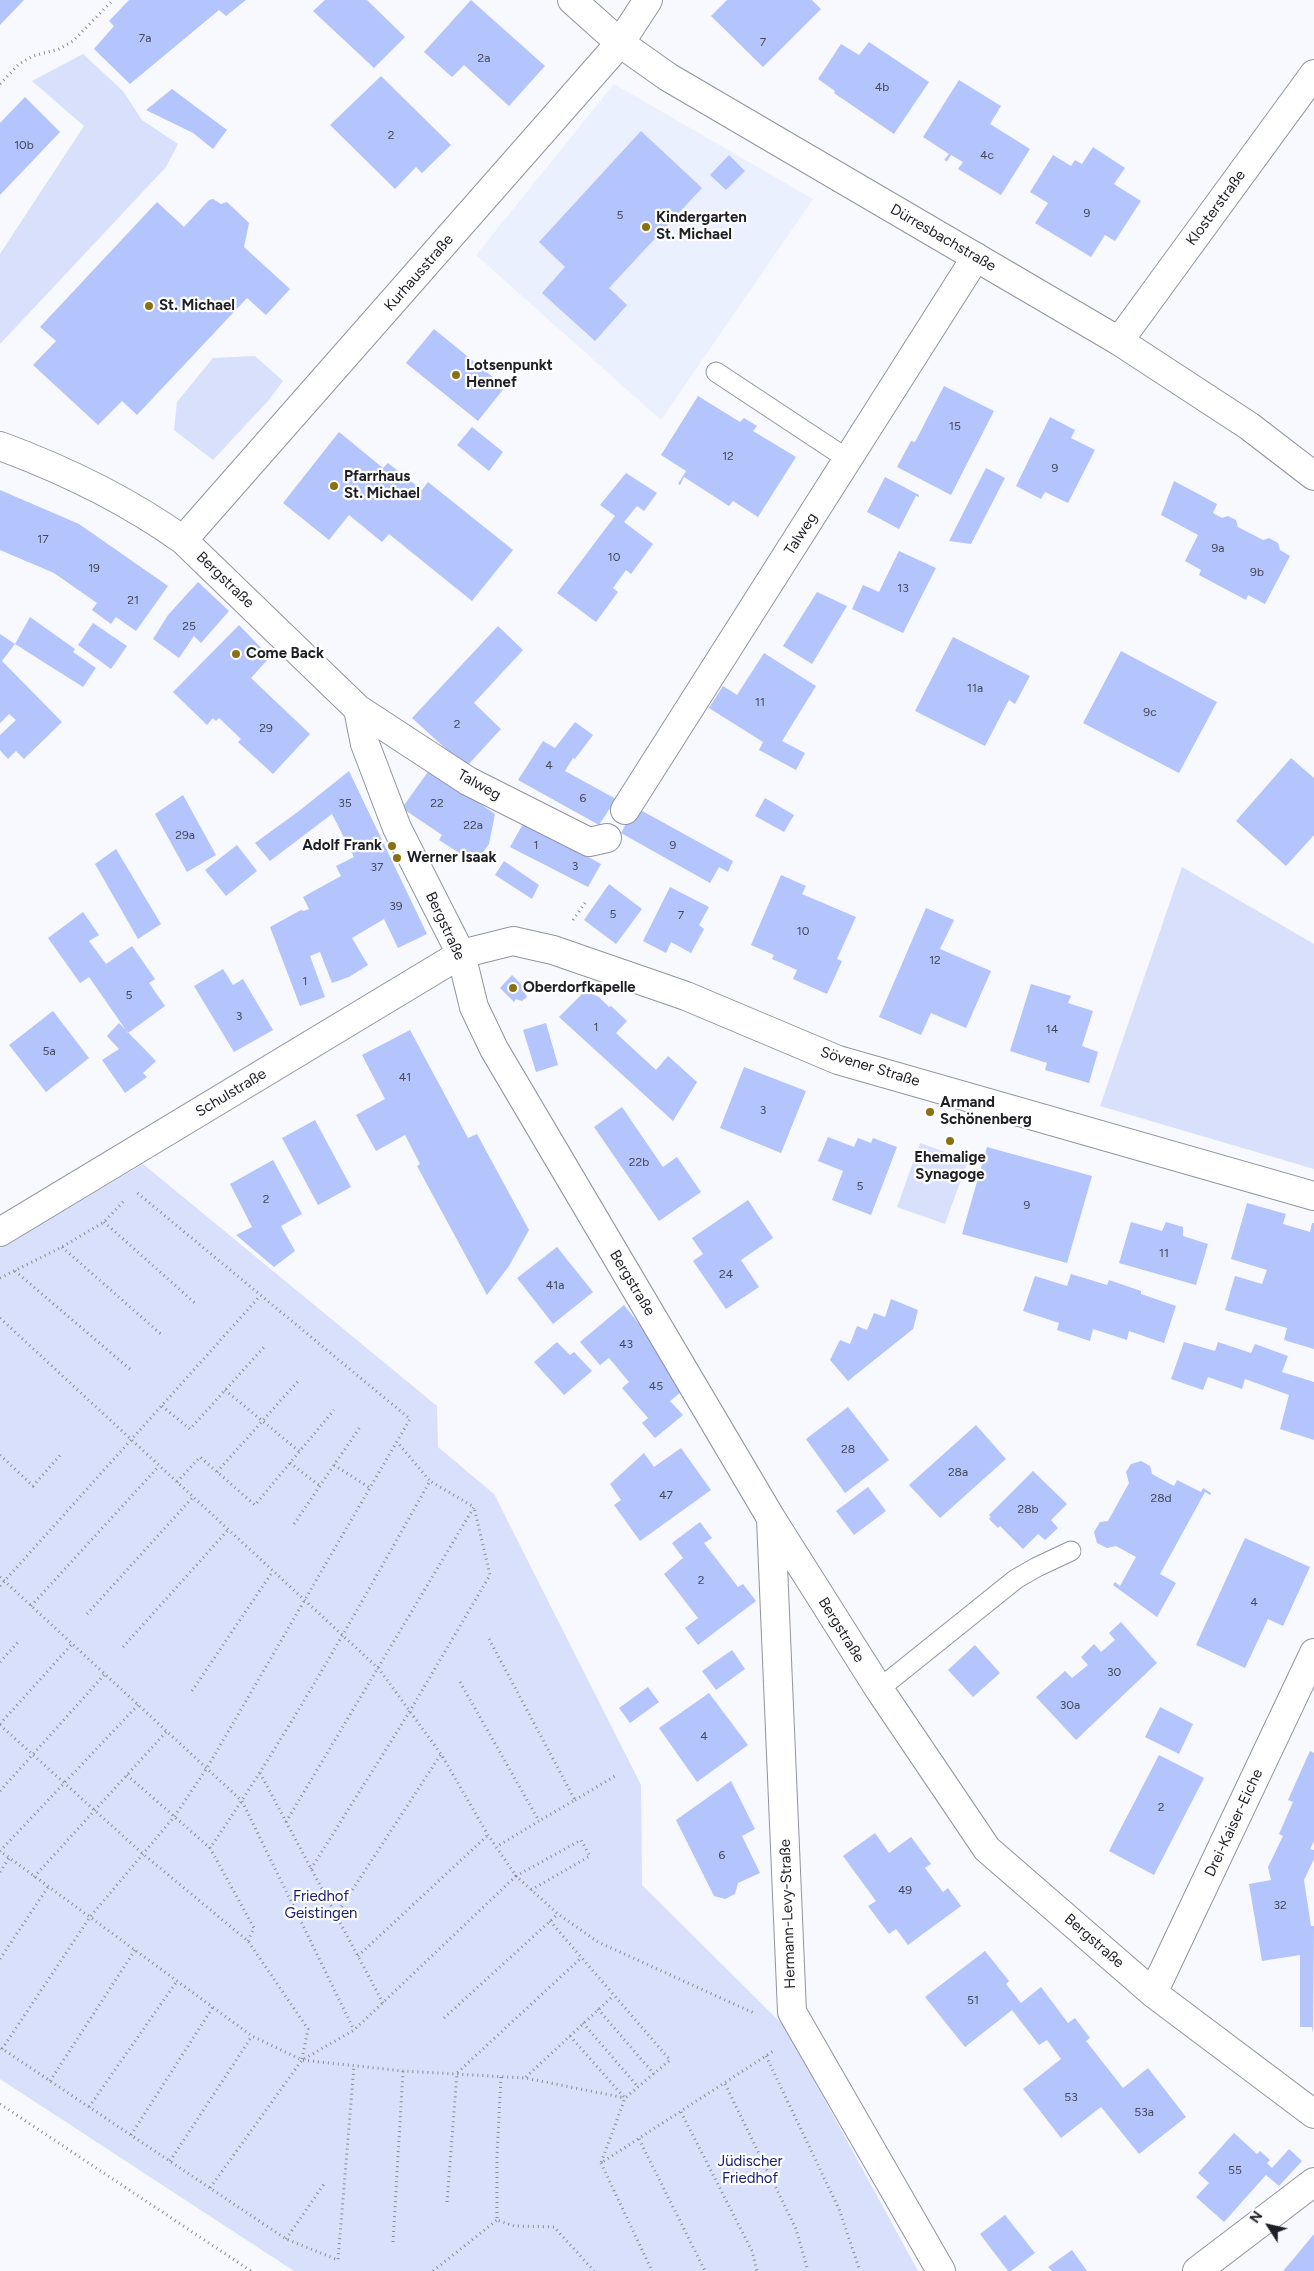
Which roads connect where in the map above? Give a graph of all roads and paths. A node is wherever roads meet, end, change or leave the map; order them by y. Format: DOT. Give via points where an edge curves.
graph roads {
  1 [pos="113,0"];
  2 [pos="572,0"];
  3 [pos="648,0"];
  4 [pos="620,43"];
  5 [pos="1314,74"];
  6 [pos="0,84"];
  7 [pos="976,258"];
  8 [pos="1119,341"];
  9 [pos="716,372"];
  10 [pos="0,446"];
  11 [pos="848,460"];
  12 [pos="1314,476"];
  13 [pos="183,540"];
  14 [pos="358,709"];
  15 [pos="625,810"];
  16 [pos="607,838"];
  17 [pos="461,954"];
  18 [pos="1314,1196"];
  19 [pos="104,1222"];
  20 [pos="0,1232"];
  21 [pos="62,1248"];
  22 [pos="16,1271"];
  23 [pos="0,1278"];
  24 [pos="260,1296"];
  25 [pos="196,1304"];
  26 [pos="0,1318"];
  27 [pos="163,1336"];
  28 [pos="265,1346"];
  29 [pos="131,1370"];
  30 [pos="299,1380"];
  31 [pos="225,1390"];
  32 [pos="162,1406"];
  33 [pos="334,1410"];
  34 [pos="262,1421"];
  35 [pos="360,1427"];
  36 [pos="131,1440"];
  37 [pos="397,1442"];
  38 [pos="300,1452"];
  39 [pos="62,1453"];
  40 [pos="0,1455"];
  41 [pos="290,1463"];
  42 [pos="334,1465"];
  43 [pos="159,1466"];
  44 [pos="217,1472"];
  45 [pos="177,1482"];
  46 [pos="430,1482"];
  47 [pos="320,1486"];
  48 [pos="370,1488"];
  49 [pos="193,1497"];
  50 [pos="474,1507"];
  51 [pos="771,1518"];
  52 [pos="294,1524"];
  53 [pos="228,1530"];
  54 [pos="1071,1552"];
  55 [pos="273,1571"];
  56 [pos="0,1577"];
  57 [pos="4,1581"];
  58 [pos="0,1586"];
  59 [pos="304,1600"];
  60 [pos="31,1606"];
  61 [pos="87,1614"];
  62 [pos="342,1636"];
  63 [pos="489,1639"];
  64 [pos="20,1641"];
  65 [pos="72,1644"];
  66 [pos="123,1647"];
  67 [pos="1314,1653"];
  68 [pos="0,1662"];
  69 [pos="379,1670"];
  70 [pos="105,1674"];
  71 [pos="460,1682"];
  72 [pos="879,1689"];
  73 [pos="192,1691"];
  74 [pos="138,1704"];
  75 [pos="410,1711"];
  76 [pos="0,1724"];
  77 [pos="167,1731"];
  78 [pos="32,1754"];
  79 [pos="441,1754"];
  80 [pos="207,1768"];
  81 [pos="260,1773"];
  82 [pos="127,1775"];
  83 [pos="615,1776"];
  84 [pos="65,1783"];
  85 [pos="0,1791"];
  86 [pos="575,1800"];
  87 [pos="242,1801"];
  88 [pos="95,1810"];
  89 [pos="174,1817"];
  90 [pos="539,1821"];
  91 [pos="286,1822"];
  92 [pos="488,1835"];
  93 [pos="496,1847"];
  94 [pos="210,1848"];
  95 [pos="143,1854"];
  96 [pos="9,1858"];
  97 [pos="311,1869"];
  98 [pos="0,1872"];
  99 [pos="516,1876"];
  100 [pos="34,1877"];
  101 [pos="48,1887"];
  102 [pos="531,1890"];
  103 [pos="558,1914"];
  104 [pos="336,1915"];
  105 [pos="90,1917"];
  106 [pos="550,1921"];
  107 [pos="248,1940"];
  108 [pos="135,1950"];
  109 [pos="358,1956"];
  110 [pos="581,1958"];
  111 [pos="0,1959"];
  112 [pos="177,1980"];
  113 [pos="1153,1992"];
  114 [pos="613,1996"];
  115 [pos="384,2003"];
  116 [pos="213,2007"];
  117 [pos="598,2009"];
  118 [pos="444,2018"];
  119 [pos="765,2018"];
  120 [pos="583,2024"];
  121 [pos="354,2030"];
  122 [pos="252,2036"];
  123 [pos="570,2036"];
  124 [pos="1,2048"];
  125 [pos="779,2048"];
  126 [pos="766,2056"];
  127 [pos="302,2060"];
  128 [pos="354,2066"];
  129 [pos="403,2071"];
  130 [pos="457,2073"];
  131 [pos="654,2074"];
  132 [pos="501,2077"];
  133 [pos="526,2078"];
  134 [pos="50,2081"];
  135 [pos="724,2084"];
  136 [pos="638,2087"];
  137 [pos="625,2098"];
  138 [pos="0,2104"];
  139 [pos="89,2107"];
  140 [pos="681,2112"];
  141 [pos="1314,2114"];
  142 [pos="131,2135"];
  143 [pos="639,2139"];
  144 [pos="170,2161"];
  145 [pos="601,2163"];
  146 [pos="1314,2182"];
  147 [pos="324,2184"];
  148 [pos="210,2188"];
  149 [pos="447,2202"];
  150 [pos="497,2220"];
  151 [pos="286,2239"];
  152 [pos="393,2242"];
  153 [pos="251,2271"];
  154 [pos="433,2271"];
  155 [pos="594,2271"];
  156 [pos="652,2271"];
  157 [pos="705,2271"];
  158 [pos="758,2271"];
  159 [pos="808,2271"];
  160 [pos="860,2271"];
  161 [pos="941,2271"];
  162 [pos="1197,2271"];
  1 -- 6 [label="path" via="73,41 19,64"];
  2 -- 4 [label="street, Dürresbachstraße"];
  3 -- 4 [label="street, Kurhausstraße"];
  4 -- 7 [label="street, Dürresbachstraße" via="668,77"];
  4 -- 13 [label="street, Kurhausstraße"];
  5 -- 8 [label="street, Klosterstraße"];
  7 -- 8 [label="street, Dürresbachstraße"];
  7 -- 11 [label="street, Talweg"];
  8 -- 12 [label="street, Dürresbachstraße" via="1249,426"];
  9 -- 11 [label="lane"];
  10 -- 13 [label="street, Bergstraße" via="67,473 127,503"];
  11 -- 15 [label="street, Talweg"];
  13 -- 14 [label="street, Bergstraße"];
  14 -- 16 [label="street, Talweg" via="468,781 589,842"];
  14 -- 17 [label="street, Bergstraße" via="365,744 396,828"];
  17 -- 18 [label="street, Sövener Straße" via="513,940 553,950 686,996 838,1060"];
  17 -- 20 [label="street, Schulstraße"];
  17 -- 51 [label="street, Bergstraße" via="474,1007 494,1049"];
  19 -- 21 [label="path"];
  19 -- 24 [label="path" via="133,1190"];
  19 -- 25 [label="path"];
  21 -- 22 [label="path"];
  21 -- 27 [label="path"];
  22 -- 23 [label="path"];
  22 -- 29 [label="path"];
  24 -- 32 [label="path"];
  24 -- 37 [label="path" via="410,1419"];
  26 -- 36 [label="path"];
  28 -- 31 [label="path"];
  30 -- 34 [label="path"];
  31 -- 32 [label="path" via="190,1430"];
  31 -- 34 [label="path"];
  32 -- 36 [label="path"];
  33 -- 38 [label="path"];
  34 -- 38 [label="path"];
  34 -- 44 [label="path"];
  35 -- 42 [label="path"];
  36 -- 43 [label="path"];
  36 -- 57 [label="path"];
  37 -- 46 [label="path"];
  37 -- 48 [label="path"];
  38 -- 41 [label="path"];
  39 -- 40 [label="path" via="33,1486"];
  41 -- 44 [label="path" via="255,1505"];
  41 -- 47 [label="path"];
  42 -- 47 [label="path"];
  42 -- 48 [label="path"];
  43 -- 45 [label="path"];
  43 -- 60 [label="path"];
  44 -- 45 [label="path" via="200,1457"];
  45 -- 49 [label="path"];
  46 -- 50 [label="path"];
  46 -- 62 [label="path"];
  47 -- 52 [label="path"];
  48 -- 59 [label="path"];
  49 -- 53 [label="path"];
  49 -- 61 [label="path"];
  50 -- 69 [label="path"];
  50 -- 75 [label="path" via="490,1575"];
  51 -- 72 [label="street, Bergstraße"];
  51 -- 161 [label="street, Hermann-Levy-Straße" via="792,2012"];
  53 -- 55 [label="path"];
  53 -- 66 [label="path"];
  54 -- 72 [label="lane" via="1016,1580"];
  55 -- 59 [label="path"];
  55 -- 73 [label="path"];
  56 -- 57 [label="path"];
  57 -- 58 [label="path"];
  57 -- 60 [label="path"];
  59 -- 62 [label="path"];
  59 -- 80 [label="path"];
  60 -- 65 [label="path"];
  62 -- 69 [label="path"];
  62 -- 81 [label="path"];
  63 -- 86 [label="path"];
  64 -- 68 [label="path"];
  65 -- 70 [label="path"];
  65 -- 76 [label="path"];
  67 -- 113 [label="street, Drei-Kaiser-Eiche"];
  69 -- 75 [label="path"];
  69 -- 91 [label="path"];
  70 -- 74 [label="path"];
  70 -- 78 [label="path"];
  71 -- 90 [label="path"];
  72 -- 113 [label="street, Bergstraße" via="988,1849"];
  74 -- 77 [label="path"];
  74 -- 84 [label="path"];
  75 -- 79 [label="path"];
  75 -- 97 [label="path"];
  76 -- 78 [label="path"];
  77 -- 80 [label="path"];
  77 -- 82 [label="path"];
  78 -- 84 [label="path"];
  78 -- 85 [label="path"];
  79 -- 92 [label="path"];
  79 -- 104 [label="path"];
  80 -- 87 [label="path"];
  80 -- 89 [label="path"];
  81 -- 87 [label="path"];
  81 -- 91 [label="path"];
  82 -- 88 [label="path"];
  82 -- 89 [label="path"];
  83 -- 86 [label="path"];
  84 -- 88 [label="path"];
  84 -- 96 [label="path" via="0,1852"];
  86 -- 90 [label="path"];
  87 -- 94 [label="path"];
  87 -- 121 [label="path"];
  88 -- 95 [label="path"];
  88 -- 100 [label="path"];
  89 -- 94 [label="path"];
  89 -- 95 [label="path"];
  90 -- 93 [label="path"];
  91 -- 97 [label="path"];
  92 -- 93 [label="path"];
  92 -- 109 [label="path"];
  93 -- 99 [label="path"];
  94 -- 107 [label="path" via="254,1928"];
  95 -- 105 [label="path"];
  95 -- 107 [label="path"];
  96 -- 98 [label="path"];
  96 -- 100 [label="path"];
  97 -- 104 [label="path"];
  99 -- 102 [label="path"];
  99 -- 102 [label="path" via="581,1840 590,1856"];
  99 -- 115 [label="path"];
  100 -- 101 [label="path"];
  101 -- 105 [label="path"];
  101 -- 111 [label="path"];
  102 -- 103 [label="path"];
  103 -- 106 [label="path"];
  103 -- 119 [label="path" via="598,1942"];
  104 -- 109 [label="path"];
  105 -- 108 [label="path"];
  105 -- 124 [label="path"];
  106 -- 110 [label="path"];
  106 -- 118 [label="path"];
  107 -- 127 [label="path" via="308,2029"];
  108 -- 112 [label="path"];
  108 -- 134 [label="path"];
  109 -- 115 [label="path"];
  110 -- 114 [label="path"];
  110 -- 130 [label="path"];
  112 -- 116 [label="path"];
  112 -- 139 [label="path"];
  113 -- 141 [label="street, Bergstraße"];
  114 -- 117 [label="path"];
  114 -- 131 [label="path" via="670,2060"];
  115 -- 121 [label="path"];
  116 -- 122 [label="path"];
  116 -- 142 [label="path"];
  117 -- 120 [label="path"];
  117 -- 131 [label="path"];
  120 -- 123 [label="path"];
  120 -- 136 [label="path"];
  121 -- 127 [label="path"];
  122 -- 127 [label="path"];
  122 -- 144 [label="path"];
  123 -- 133 [label="path"];
  123 -- 137 [label="path"];
  124 -- 134 [label="path"];
  125 -- 126 [label="path"];
  126 -- 135 [label="path"];
  126 -- 160 [label="path" via="839,2209"];
  127 -- 128 [label="path"];
  127 -- 148 [label="path"];
  128 -- 129 [label="path"];
  128 -- 151 [label="path" via="338,2260"];
  129 -- 130 [label="path"];
  129 -- 152 [label="path"];
  130 -- 132 [label="path"];
  130 -- 149 [label="path"];
  131 -- 136 [label="path"];
  132 -- 133 [label="path"];
  132 -- 150 [label="path"];
  133 -- 137 [label="path"];
  134 -- 139 [label="path"];
  135 -- 140 [label="path"];
  135 -- 159 [label="path" via="796,2229"];
  136 -- 137 [label="path"];
  137 -- 145 [label="path"];
  138 -- 153 [label="path"];
  139 -- 142 [label="path"];
  140 -- 143 [label="path"];
  140 -- 158 [label="path" via="752,2251"];
  142 -- 144 [label="path"];
  143 -- 145 [label="path"];
  143 -- 157 [label="path"];
  144 -- 148 [label="path"];
  145 -- 156 [label="path"];
  146 -- 162 [label="street"];
  147 -- 151 [label="path"];
  148 -- 151 [label="path"];
  150 -- 154 [label="path"];
  150 -- 155 [label="path" via="514,2226 554,2226"];
}
